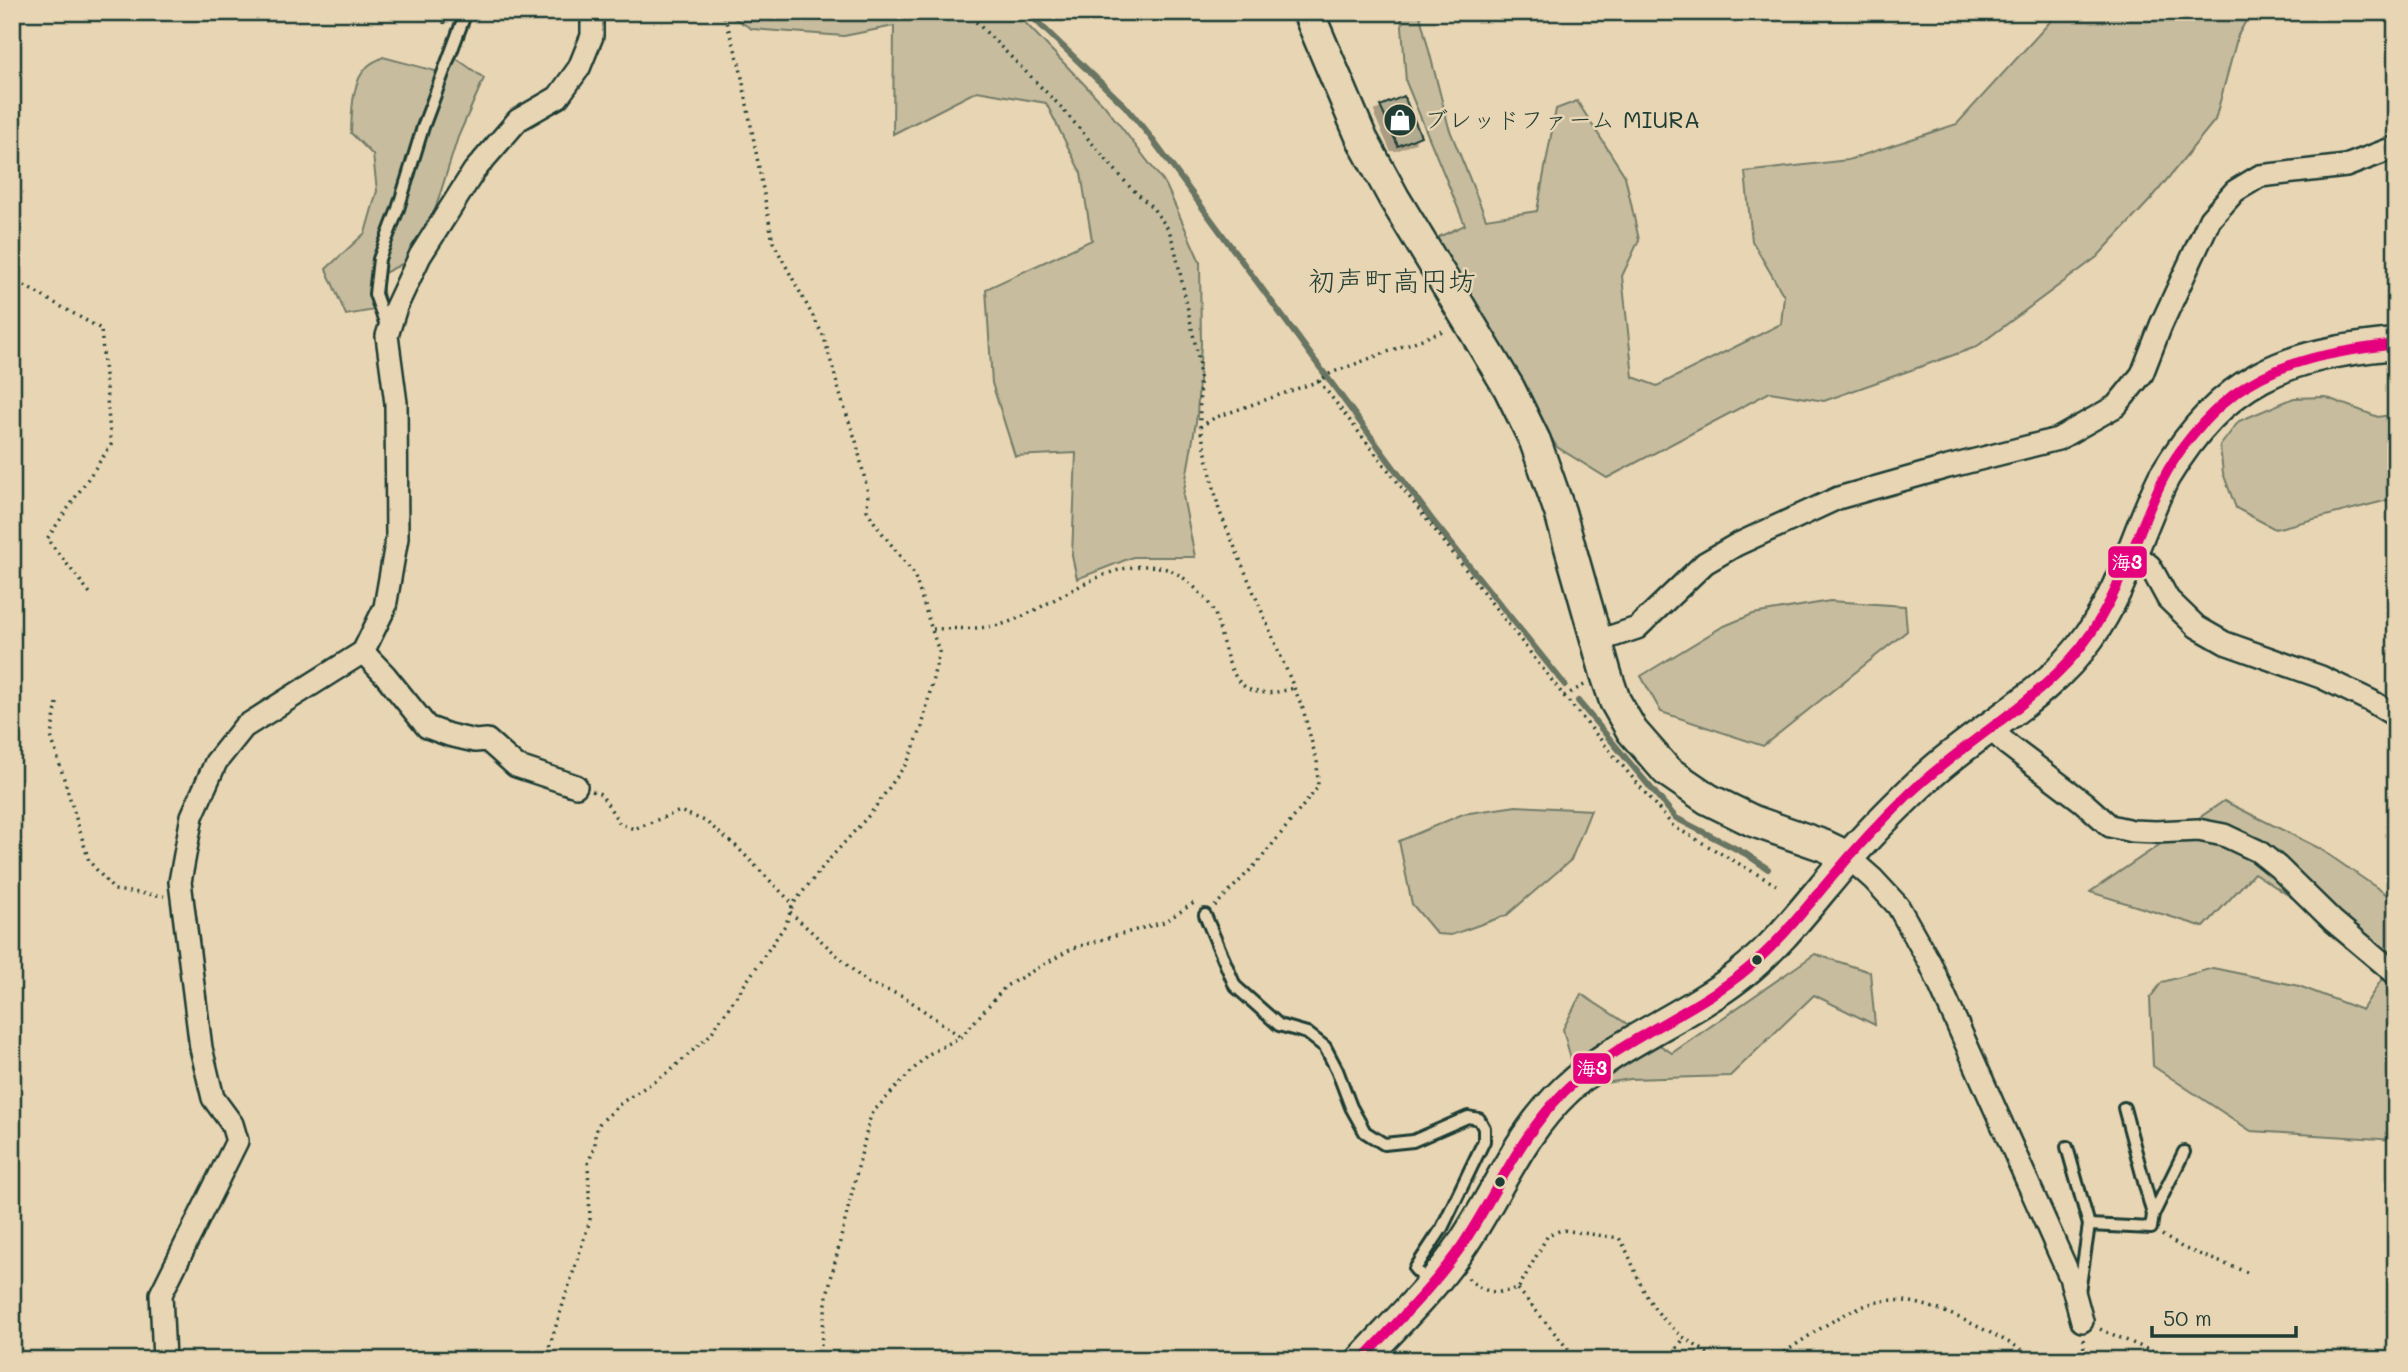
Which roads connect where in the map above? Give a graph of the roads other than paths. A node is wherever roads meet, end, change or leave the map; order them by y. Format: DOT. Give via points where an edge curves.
graph roads {
  1 [pos="466,12"];
  2 [pos="592,12"];
  3 [pos="1308,12"];
  4 [pos="2396,147"];
  5 [pos="388,332"];
  6 [pos="2396,344"];
  7 [pos="2132,551"];
  8 [pos="1598,641"];
  9 [pos="363,653"];
  10 [pos="2396,716"];
  11 [pos="1991,729"];
  12 [pos="576,786"];
  13 [pos="1848,858"];
  14 [pos="1205,915"];
  15 [pos="2396,974"];
  16 [pos="2124,1108"];
  17 [pos="2067,1146"];
  18 [pos="2184,1152"];
  19 [pos="2153,1215"];
  20 [pos="2089,1225"];
  21 [pos="1431,1284"];
  22 [pos="2079,1312"];
  23 [pos="164,1360"];
  24 [pos="1362,1360"];
  1 -- 5 [label="lane" via="379,259 375,294"];
  2 -- 5 [label="street" via="592,36 579,68 558,97 518,120 474,171 420,256"];
  3 -- 8 [label="main road" via="1362,139 1509,388 1535,441"];
  4 -- 8 [label="street" via="2346,166 2260,176 2235,191 2210,219 2143,374 2116,406 2058,439 1838,498 1705,563 1636,628"];
  5 -- 9 [label="street" via="396,403 397,538 385,607"];
  6 -- 7 [label="main road" via="2344,349 2293,362 2256,378 2234,394 2209,415 2175,459"];
  7 -- 10 [label="street" via="2150,566 2168,599 2197,627 2225,643 2321,677"];
  7 -- 11 [label="main road" via="2101,619 2073,659"];
  8 -- 13 [label="main road" via="1615,701 1632,731 1680,782 1730,811"];
  9 -- 12 [label="street" via="427,727 475,741 487,740 516,766"];
  9 -- 23 [label="street" via="244,727 216,762 192,816 180,881 201,1048 213,1098 232,1124 236,1141 161,1294"];
  11 -- 13 [label="main road" via="1928,776"];
  11 -- 15 [label="street" via="2110,826 2132,831 2198,830 2224,835 2258,851"];
  13 -- 21 [label="main road" via="1751,966 1693,1009 1606,1058 1552,1104 1520,1144 1451,1262"];
  13 -- 22 [label="street" via="1898,906 1930,963 2070,1277"];
  14 -- 21 [label="lane" via="1235,986 1279,1026 1307,1033 1325,1047 1365,1132 1384,1144 1413,1141 1468,1116 1479,1119 1484,1140 1442,1228 1415,1269"];
  16 -- 19 [label="lane"];
  17 -- 20 [label="lane"];
  18 -- 19 [label="lane"];
  19 -- 20 [label="lane" via="2151,1228"];
  20 -- 22 [label="lane"];
  21 -- 24 [label="main road"];
}
